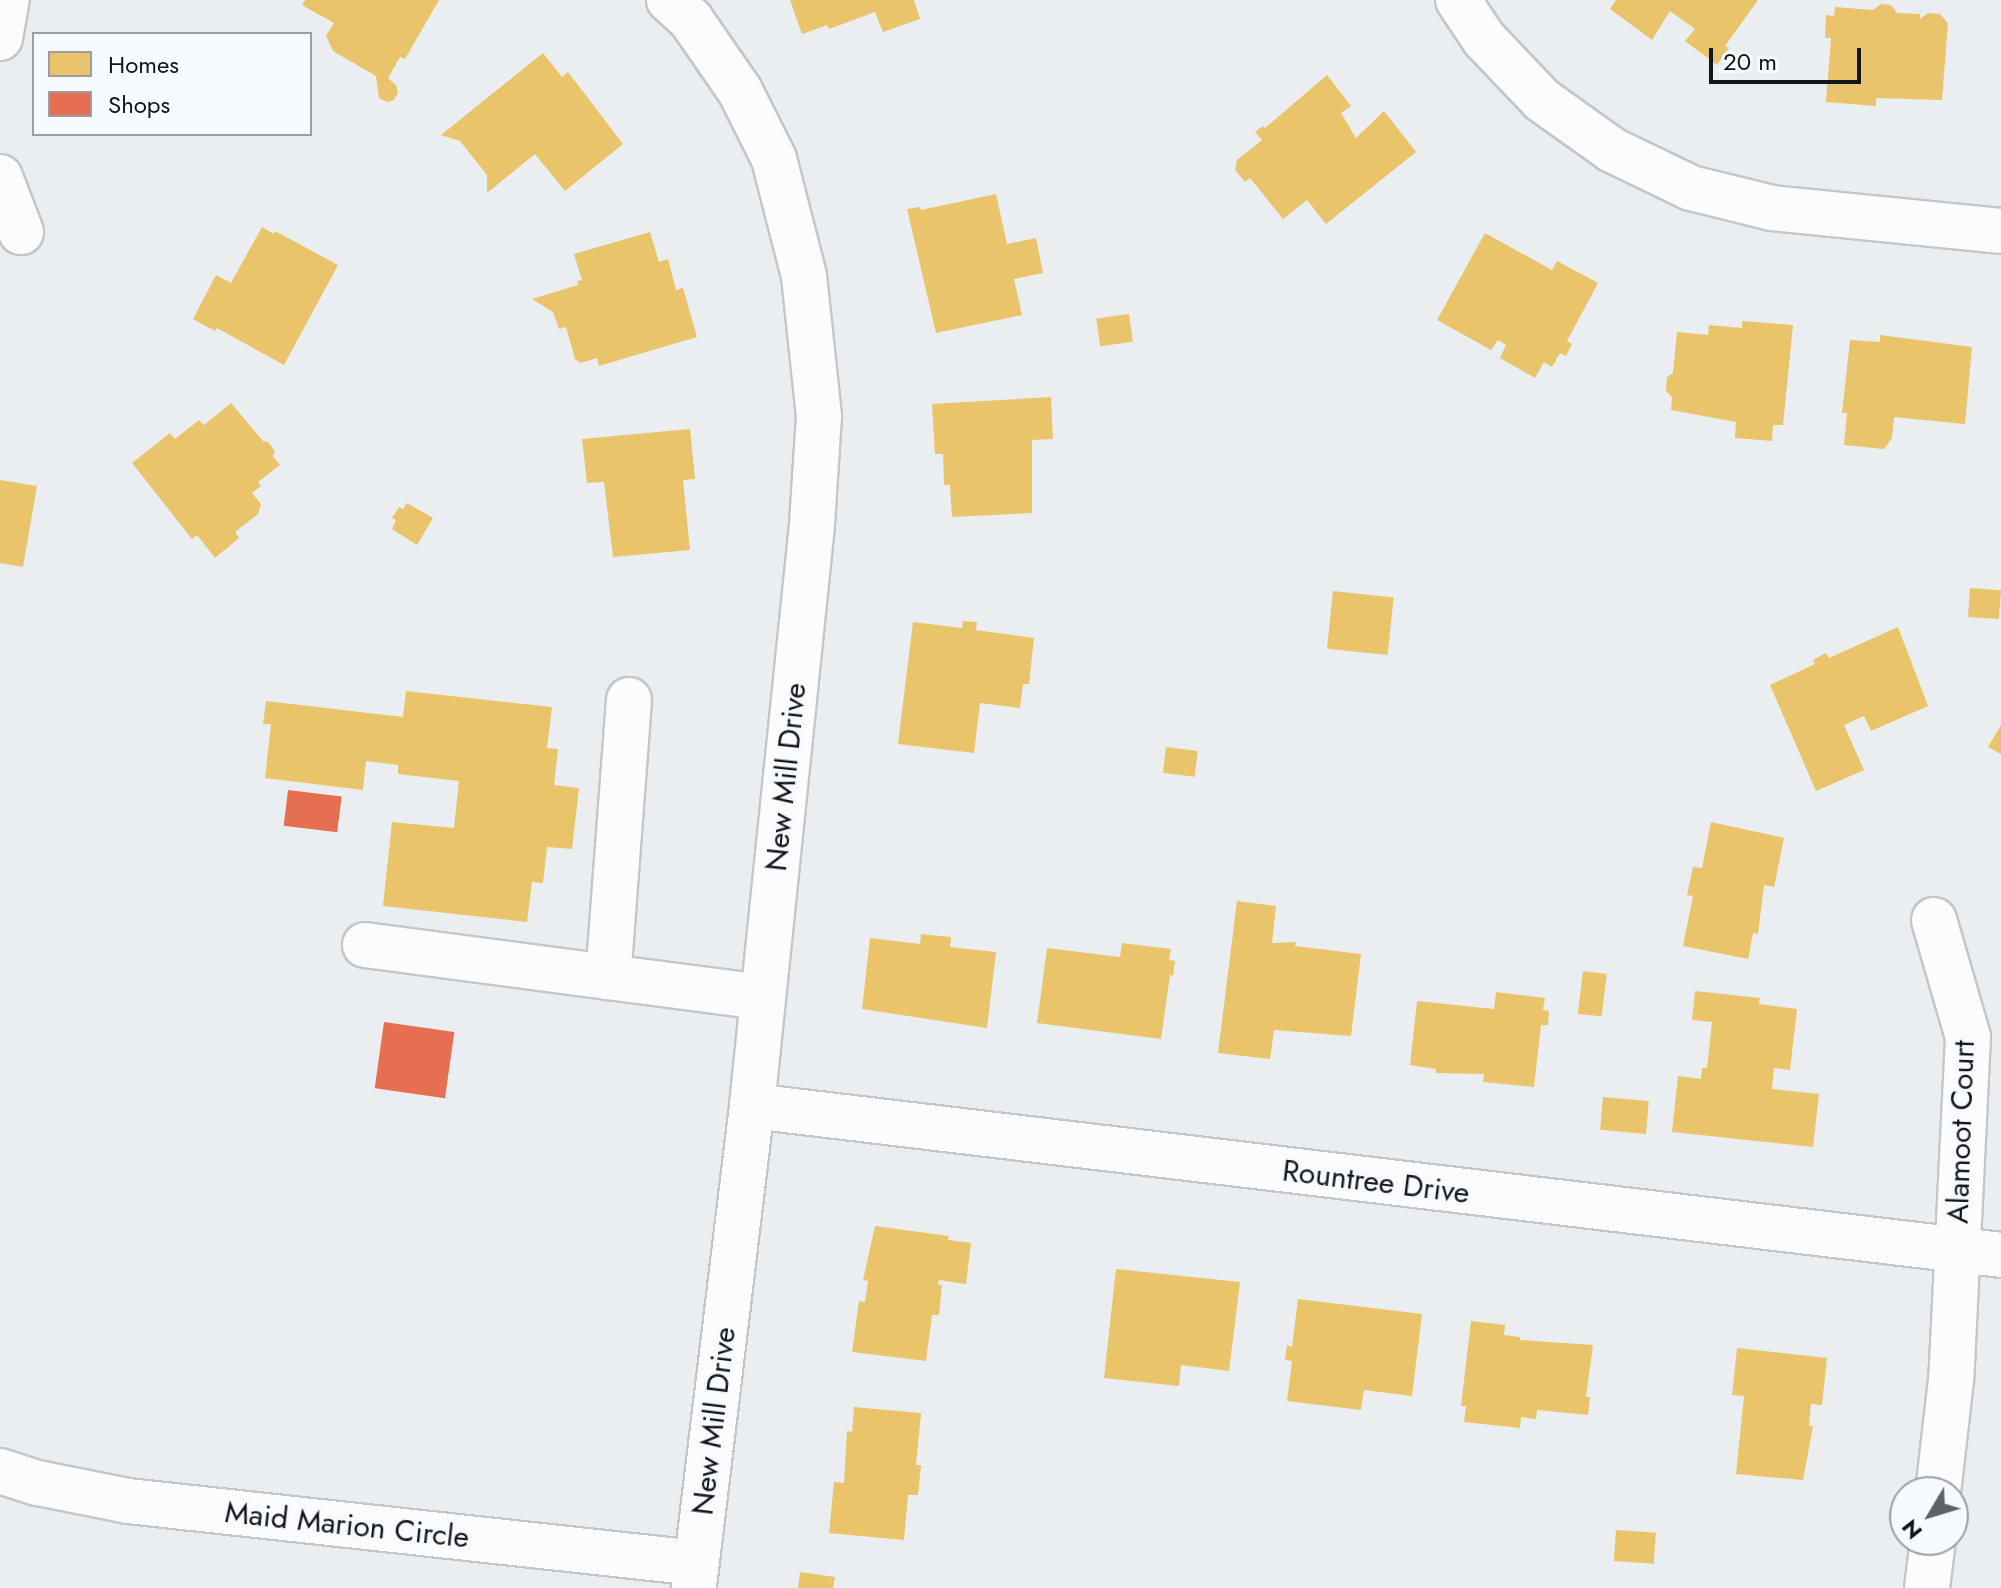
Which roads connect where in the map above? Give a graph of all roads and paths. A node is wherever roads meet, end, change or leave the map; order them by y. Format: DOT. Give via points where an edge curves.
graph roads {
  1 [pos="7,0"];
  2 [pos="669,0"];
  3 [pos="1458,0"];
  4 [pos="0,38"];
  5 [pos="0,177"];
  6 [pos="2001,231"];
  7 [pos="21,232"];
  8 [pos="629,700"];
  9 [pos="1934,920"];
  10 [pos="365,945"];
  11 [pos="608,977"];
  12 [pos="763,997"];
  13 [pos="752,1106"];
  14 [pos="1956,1252"];
  15 [pos="2001,1255"];
  16 [pos="0,1471"];
  17 [pos="1940,1476"];
  18 [pos="1931,1556"];
  19 [pos="695,1575"];
  20 [pos="1927,1588"];
  1 -- 4 [label="street"];
  2 -- 12 [label="street, New Mill Drive" via="691,20 740,91 774,159 804,276 816,362 819,416 812,525"];
  3 -- 6 [label="street" via="1484,39 1542,100 1612,150 1691,188 1772,208"];
  5 -- 7 [label="street"];
  8 -- 11 [label="street"];
  9 -- 14 [label="street, Alamoot Court" via="1968,1037"];
  10 -- 11 [label="street"];
  11 -- 12 [label="street"];
  12 -- 13 [label="street, New Mill Drive"];
  13 -- 14 [label="street, Rountree Drive"];
  13 -- 19 [label="street, New Mill Drive"];
  14 -- 15 [label="street, Rountree Drive"];
  14 -- 17 [label="street, Alamoot Court" via="1951,1380"];
  16 -- 19 [label="street, Maid Marion Circle" via="128,1501"];
  18 -- 20 [label="street"];
}
